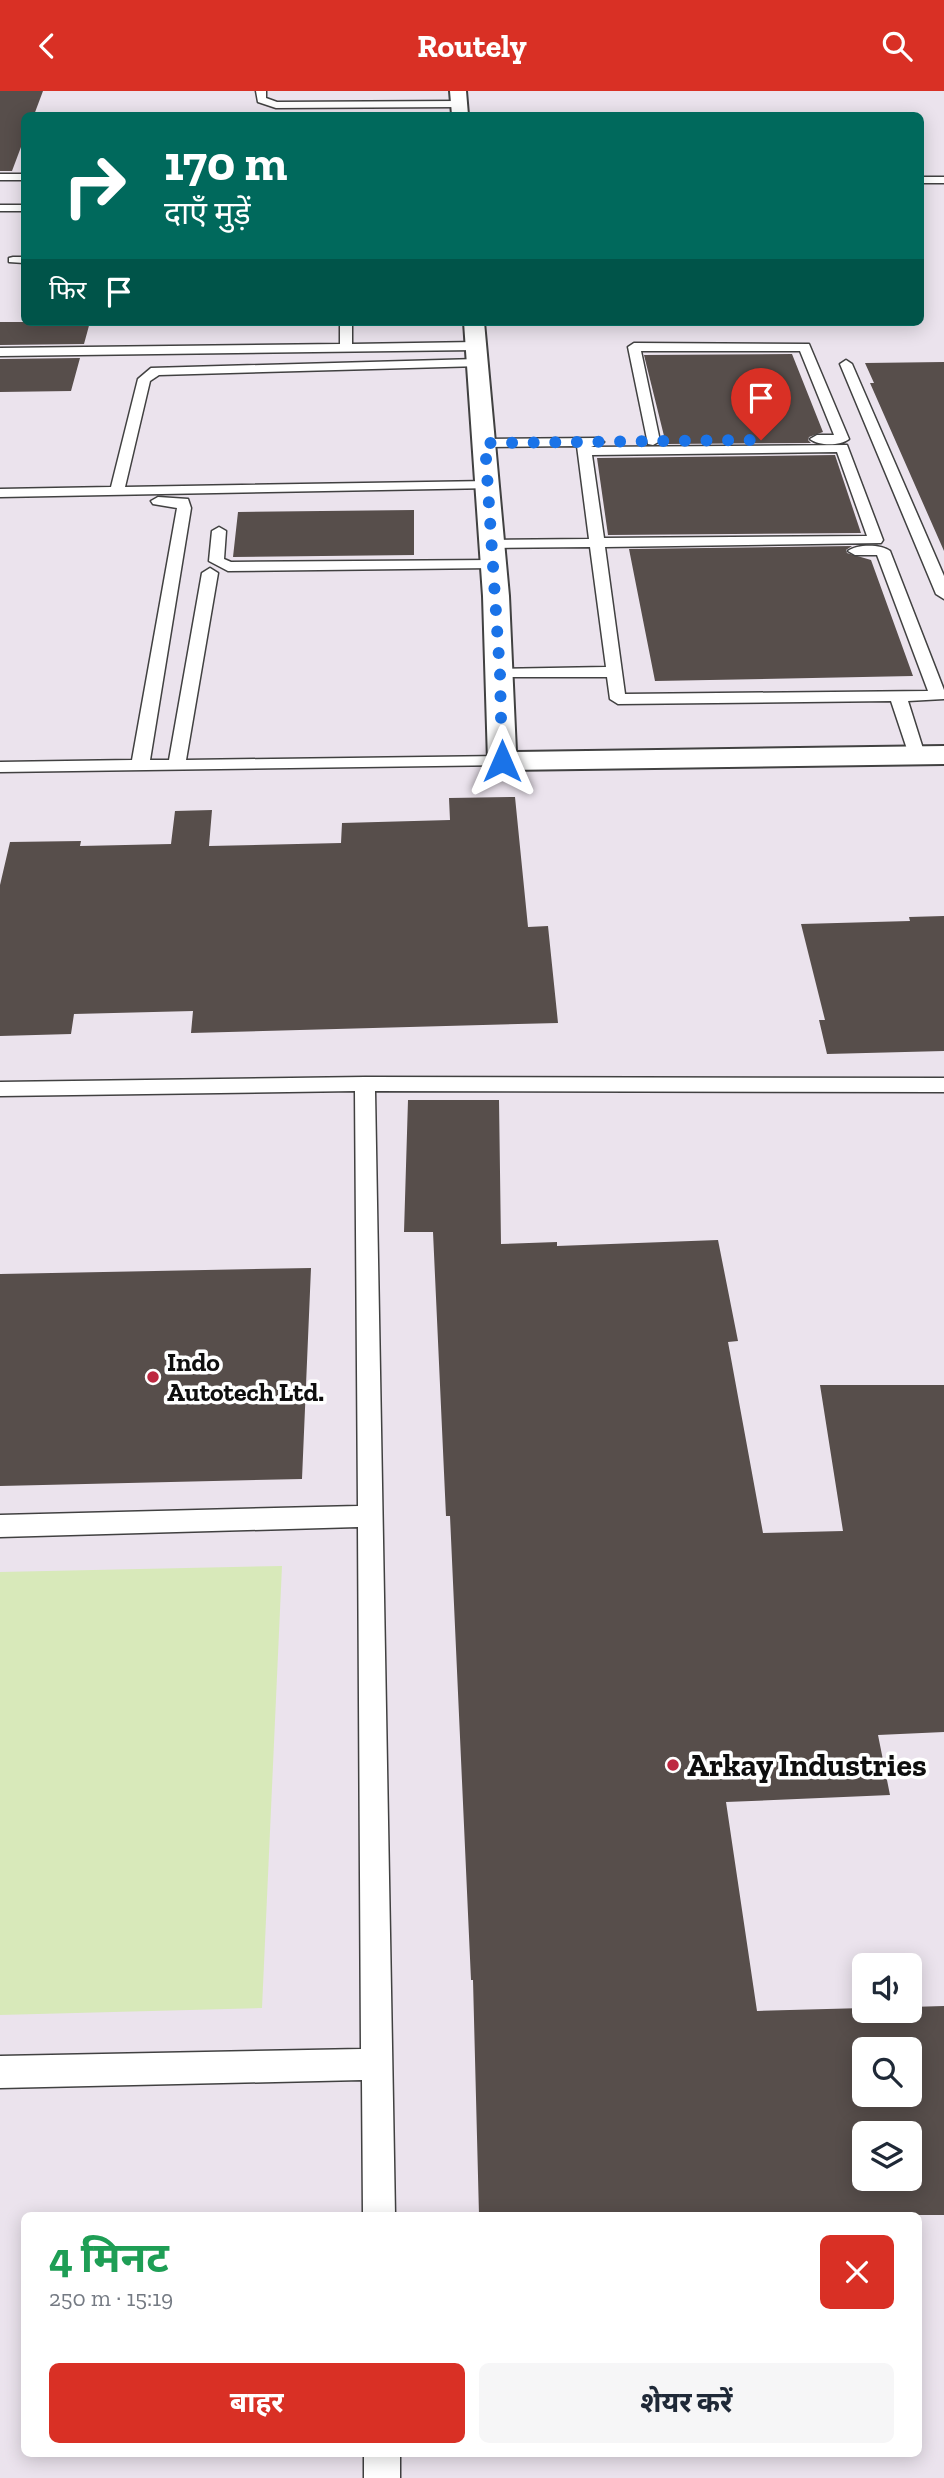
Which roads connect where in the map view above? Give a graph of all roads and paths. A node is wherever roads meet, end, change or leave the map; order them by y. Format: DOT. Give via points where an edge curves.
graph roads {
  1 [pos="261,91"];
  2 [pos="459,103"];
  3 [pos="0,177"];
  4 [pos="21,177"];
  5 [pos="924,180"];
  6 [pos="944,180"];
  7 [pos="0,208"];
  8 [pos="21,208"];
  9 [pos="346,326"];
  10 [pos="476,344"];
  11 [pos="346,347"];
  12 [pos="0,352"];
  13 [pos="846,364"];
  14 [pos="653,441"];
  15 [pos="485,443"];
  16 [pos="584,446"];
  17 [pos="489,485"];
  18 [pos="117,491"];
  19 [pos="0,493"];
  20 [pos="15,503"];
  21 [pos="219,531"];
  22 [pos="599,549"];
  23 [pos="493,554"];
  24 [pos="209,573"];
  25 [pos="944,594"];
  26 [pos="614,671"];
  27 [pos="500,674"];
  28 [pos="898,696"];
  29 [pos="930,755"];
  30 [pos="502,761"];
  31 [pos="177,765"];
  32 [pos="140,766"];
  33 [pos="0,767"];
  34 [pos="365,1084"];
  35 [pos="944,1085"];
  36 [pos="0,1089"];
  37 [pos="370,1516"];
  38 [pos="0,1526"];
  39 [pos="377,2064"];
  40 [pos="0,2071"];
  41 [pos="379,2212"];
  42 [pos="382,2457"];
  43 [pos="382,2478"];
  1 -- 2 [label="lane" via="261,100 276,104"];
  3 -- 4 [label="lane"];
  5 -- 6 [label="lane"];
  7 -- 8 [label="lane"];
  9 -- 11 [label="lane"];
  10 -- 11 [label="lane"];
  10 -- 15 [label="street"];
  10 -- 18 [label="lane" via="156,371 144,379"];
  11 -- 12 [label="lane"];
  13 -- 25 [label="lane"];
  14 -- 14 [label="lane" via="747,440 842,439 805,347 634,347"];
  14 -- 16 [label="lane"];
  15 -- 16 [label="lane"];
  15 -- 17 [label="street"];
  16 -- 22 [label="lane"];
  16 -- 22 [label="lane" via="842,448 876,540"];
  17 -- 18 [label="lane"];
  17 -- 23 [label="street"];
  18 -- 19 [label="lane"];
  20 -- 32 [label="lane" via="183,502"];
  21 -- 23 [label="lane" via="216,561 228,567"];
  22 -- 23 [label="lane"];
  22 -- 26 [label="lane"];
  22 -- 28 [label="lane" via="883,551 938,696"];
  23 -- 27 [label="street"];
  24 -- 31 [label="lane"];
  26 -- 27 [label="lane"];
  26 -- 28 [label="lane" via="618,699"];
  27 -- 30 [label="street"];
  28 -- 29 [label="lane"];
  29 -- 30 [label="street"];
  30 -- 31 [label="lane"];
  31 -- 32 [label="lane"];
  32 -- 33 [label="lane"];
  34 -- 35 [label="lane"];
  34 -- 36 [label="lane"];
  34 -- 37 [label="lane"];
  37 -- 38 [label="lane"];
  37 -- 39 [label="lane"];
  39 -- 40 [label="lane"];
  39 -- 41 [label="lane"];
  42 -- 43 [label="lane"];
}
